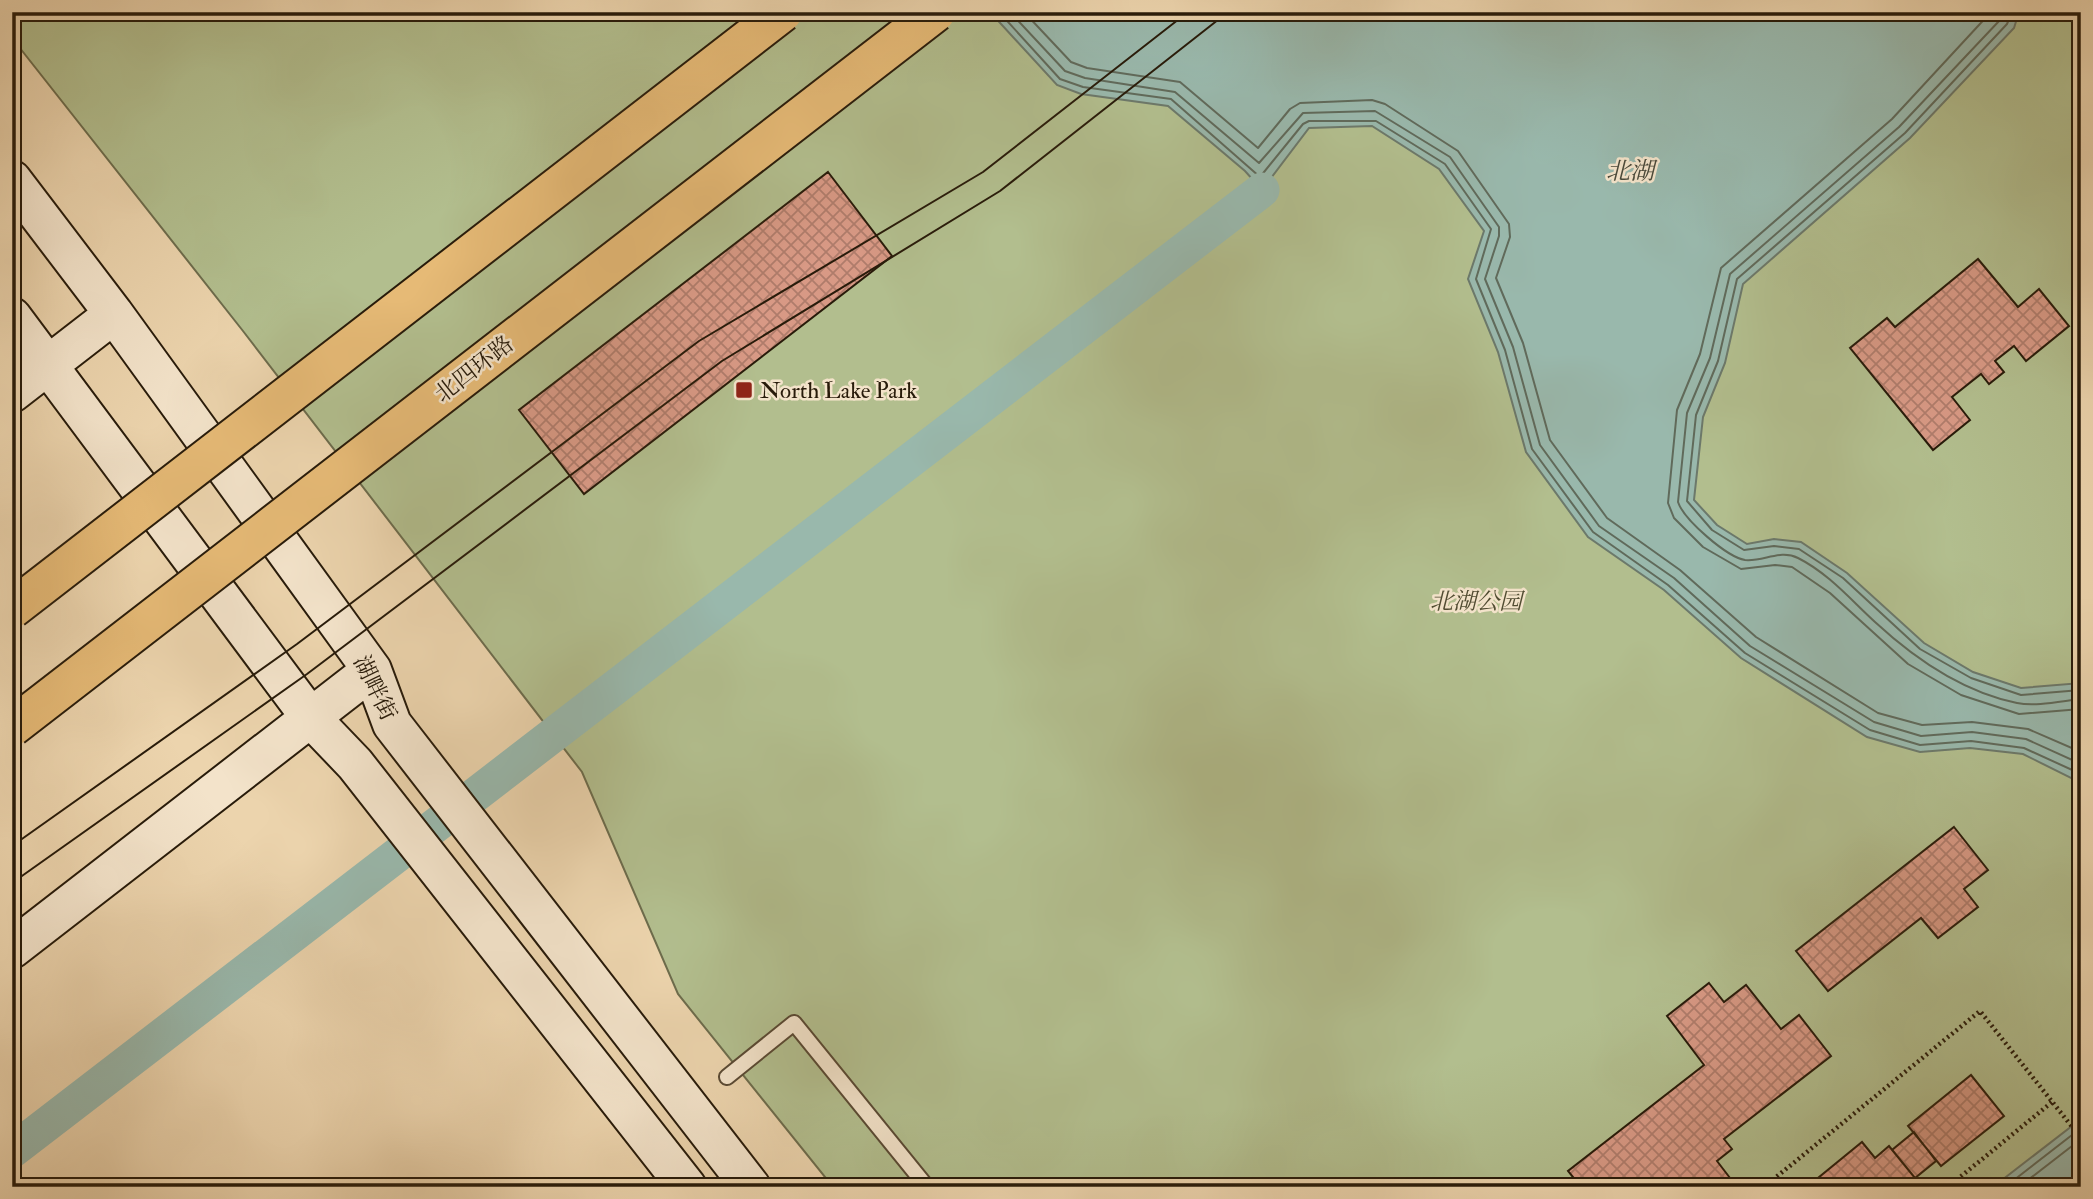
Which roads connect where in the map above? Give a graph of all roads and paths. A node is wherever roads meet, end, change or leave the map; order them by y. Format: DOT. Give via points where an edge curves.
graph roads {
  1 [pos="783,12"];
  2 [pos="936,12"];
  3 [pos="12,180"];
  4 [pos="114,314"];
  5 [pos="12,317"];
  6 [pos="50,364"];
  7 [pos="12,393"];
  8 [pos="12,609"];
  9 [pos="372,670"];
  10 [pos="310,717"];
  11 [pos="12,727"];
  12 [pos="12,949"];
  13 [pos="727,1077"];
  14 [pos="2052,1102"];
  15 [pos="2081,1138"];
  16 [pos="687,1187"];
  17 [pos="751,1187"];
  18 [pos="928,1187"];
  19 [pos="1764,1187"];
  20 [pos="1948,1187"];
  1 -- 8 [label="highway, bridge"];
  2 -- 11 [label="highway, 北四环路, bridge"];
  3 -- 4 [label="main road, 湖畔街"];
  4 -- 6 [label="main road"];
  4 -- 9 [label="main road, 湖畔街"];
  5 -- 6 [label="main road"];
  6 -- 7 [label="main road"];
  6 -- 10 [label="main road"];
  9 -- 10 [label="main road"];
  9 -- 17 [label="main road, 湖畔街" via="392,724"];
  10 -- 12 [label="main road"];
  10 -- 16 [label="main road" via="355,764"];
  13 -- 18 [label="lane" via="794,1023"];
  14 -- 15 [label="path"];
  14 -- 19 [label="path" via="1980,1011"];
  14 -- 20 [label="path"];
}
